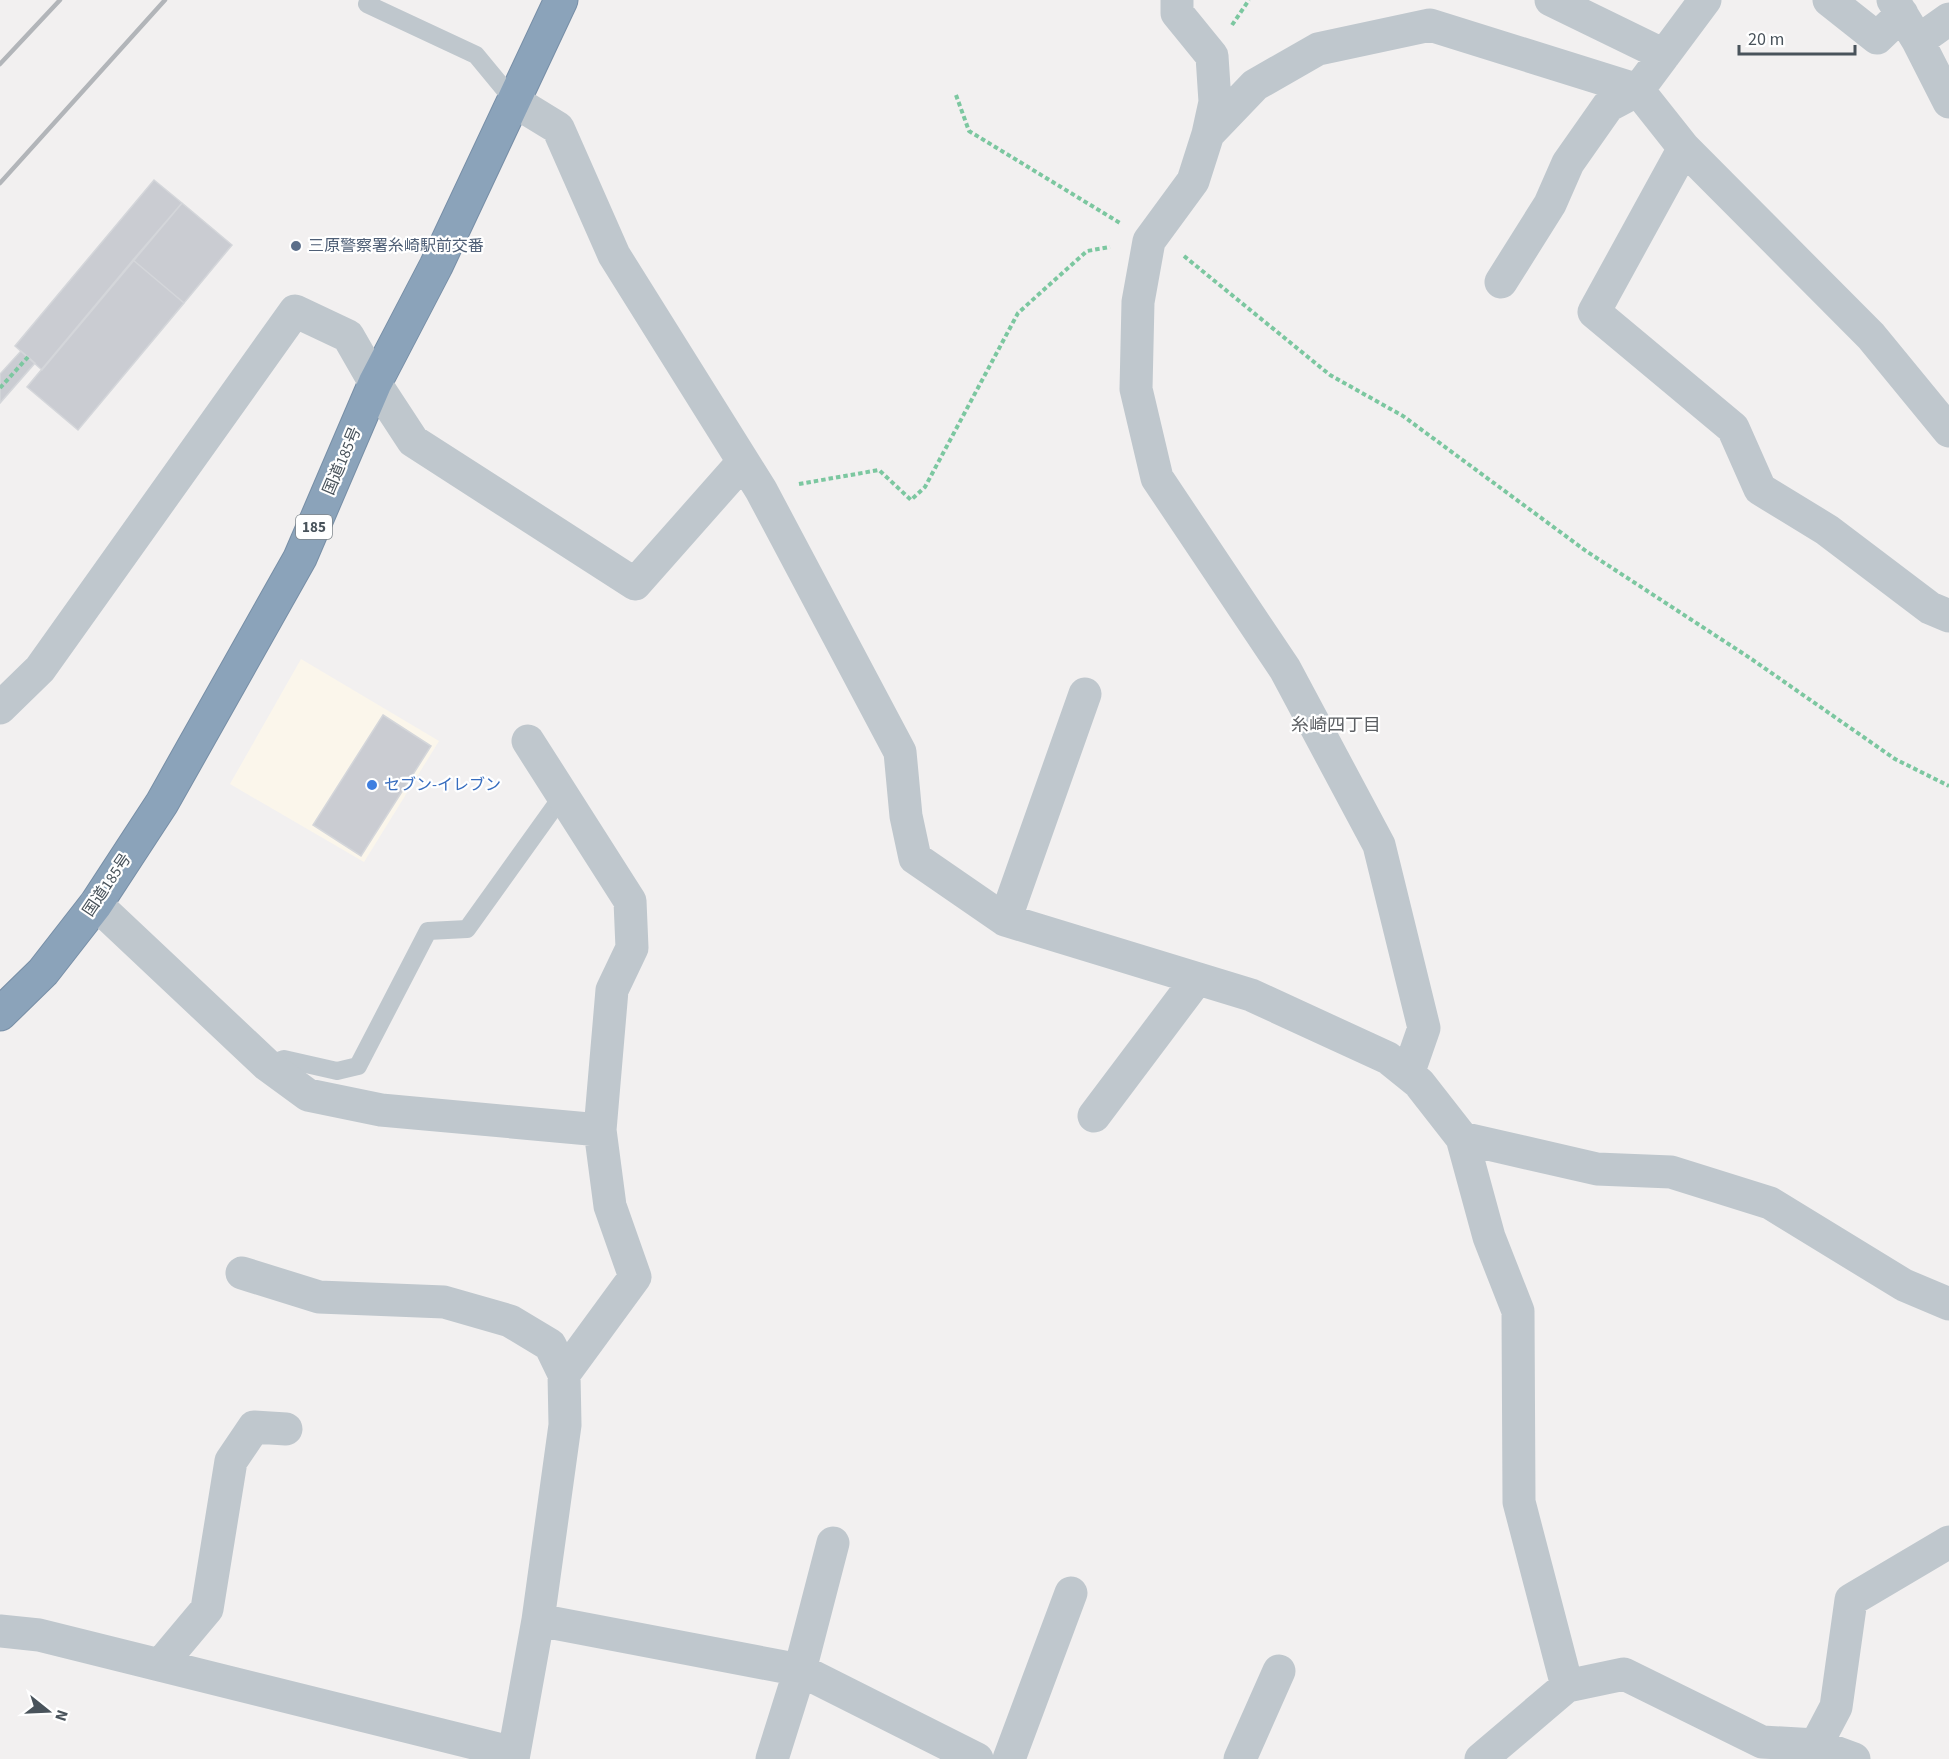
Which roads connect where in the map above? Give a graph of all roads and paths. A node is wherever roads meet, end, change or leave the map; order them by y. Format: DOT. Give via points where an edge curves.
graph roads {
  1 [pos="561,0"];
  2 [pos="1177,0"];
  3 [pos="1551,0"];
  4 [pos="1705,0"];
  5 [pos="1829,0"];
  6 [pos="368,4"];
  7 [pos="1904,18"];
  8 [pos="1949,19"];
  9 [pos="1664,55"];
  10 [pos="1638,90"];
  11 [pos="956,95"];
  12 [pos="514,101"];
  13 [pos="1949,102"];
  14 [pos="1208,134"];
  15 [pos="1684,148"];
  16 [pos="1149,241"];
  17 [pos="1501,282"];
  18 [pos="28,357"];
  19 [pos="375,383"];
  20 [pos="0,388"];
  21 [pos="1949,431"];
  22 [pos="743,462"];
  23 [pos="761,490"];
  24 [pos="1949,616"];
  25 [pos="1085,694"];
  26 [pos="0,708"];
  27 [pos="528,741"];
  28 [pos="1949,786"];
  29 [pos="562,795"];
  30 [pos="96,904"];
  31 [pos="1005,920"];
  32 [pos="1197,979"];
  33 [pos="0,1014"];
  34 [pos="267,1065"];
  35 [pos="1408,1074"];
  36 [pos="1094,1116"];
  37 [pos="600,1130"];
  38 [pos="1462,1138"];
  39 [pos="242,1273"];
  40 [pos="1949,1304"];
  41 [pos="564,1374"];
  42 [pos="286,1429"];
  43 [pos="1949,1542"];
  44 [pos="833,1543"];
  45 [pos="1071,1593"];
  46 [pos="538,1620"];
  47 [pos="0,1631"];
  48 [pos="160,1665"];
  49 [pos="800,1670"];
  50 [pos="1279,1671"];
  51 [pos="1567,1686"];
  52 [pos="1816,1745"];
  53 [pos="513,1756"];
  54 [pos="772,1759"];
  55 [pos="977,1759"];
  56 [pos="1009,1759"];
  57 [pos="1240,1759"];
  58 [pos="1481,1759"];
  59 [pos="1854,1759"];
  1 -- 12 [label="highway, 国道185号 / 185"];
  2 -- 14 [label="street" via="1177,13 1212,56 1215,102"];
  3 -- 9 [label="street"];
  4 -- 9 [label="street"];
  5 -- 7 [label="street" via="1877,38"];
  6 -- 12 [label="lane" via="476,55"];
  7 -- 8 [label="street"];
  7 -- 13 [label="street"];
  9 -- 10 [label="street"];
  10 -- 14 [label="street" via="1430,25 1318,49 1255,85"];
  10 -- 15 [label="street"];
  10 -- 17 [label="street" via="1608,106 1568,163 1550,204"];
  11 -- 16 [label="path" via="969,131"];
  12 -- 19 [label="highway, 国道185号 / 185"];
  12 -- 22 [label="street" via="558,128 614,255"];
  14 -- 16 [label="street" via="1193,181"];
  15 -- 21 [label="street" via="1871,336"];
  15 -- 24 [label="street" via="1594,312 1733,428 1760,489 1827,530 1930,608"];
  16 -- 23 [label="path" via="1087,251 1018,314 925,487 911,500 879,470"];
  16 -- 28 [label="path" via="1168,243 1330,375 1403,416 1586,550 1895,759"];
  16 -- 35 [label="street" via="1137,302 1136,389 1157,477 1285,669 1379,845 1424,1028"];
  18 -- 20 [label="path"];
  19 -- 22 [label="street" via="412,441 635,584"];
  19 -- 26 [label="street" via="348,336 295,311 39,669"];
  19 -- 30 [label="highway, 国道185号 / 185" via="300,558 162,803"];
  22 -- 23 [label="street"];
  23 -- 31 [label="street" via="900,752 906,816 915,858"];
  25 -- 31 [label="street"];
  27 -- 29 [label="street"];
  29 -- 34 [label="lane" via="467,929 428,931 358,1066 337,1071 284,1059"];
  29 -- 37 [label="street" via="630,901 632,948 612,990"];
  30 -- 33 [label="highway, 国道185号 / 185" via="43,972"];
  30 -- 34 [label="street"];
  31 -- 32 [label="street"];
  32 -- 35 [label="street" via="1251,995 1388,1058"];
  32 -- 36 [label="street"];
  34 -- 37 [label="street" via="308,1095 381,1110"];
  35 -- 38 [label="street"];
  37 -- 41 [label="street" via="610,1206 635,1277"];
  38 -- 40 [label="street" via="1597,1169 1671,1172 1770,1203 1904,1285"];
  38 -- 51 [label="street" via="1489,1238 1518,1311 1520,1502"];
  39 -- 41 [label="street" via="320,1297 444,1302 510,1321 550,1344"];
  41 -- 46 [label="street" via="565,1425"];
  42 -- 48 [label="street" via="254,1427 231,1461 207,1609"];
  43 -- 52 [label="street" via="1851,1600 1836,1707"];
  44 -- 49 [label="street"];
  45 -- 56 [label="street"];
  46 -- 49 [label="street"];
  46 -- 53 [label="street"];
  47 -- 48 [label="street" via="39,1635"];
  48 -- 53 [label="street"];
  49 -- 54 [label="street"];
  49 -- 55 [label="street"];
  50 -- 57 [label="street"];
  51 -- 52 [label="street" via="1624,1674 1762,1742"];
  51 -- 58 [label="street"];
  52 -- 59 [label="street"];
}
